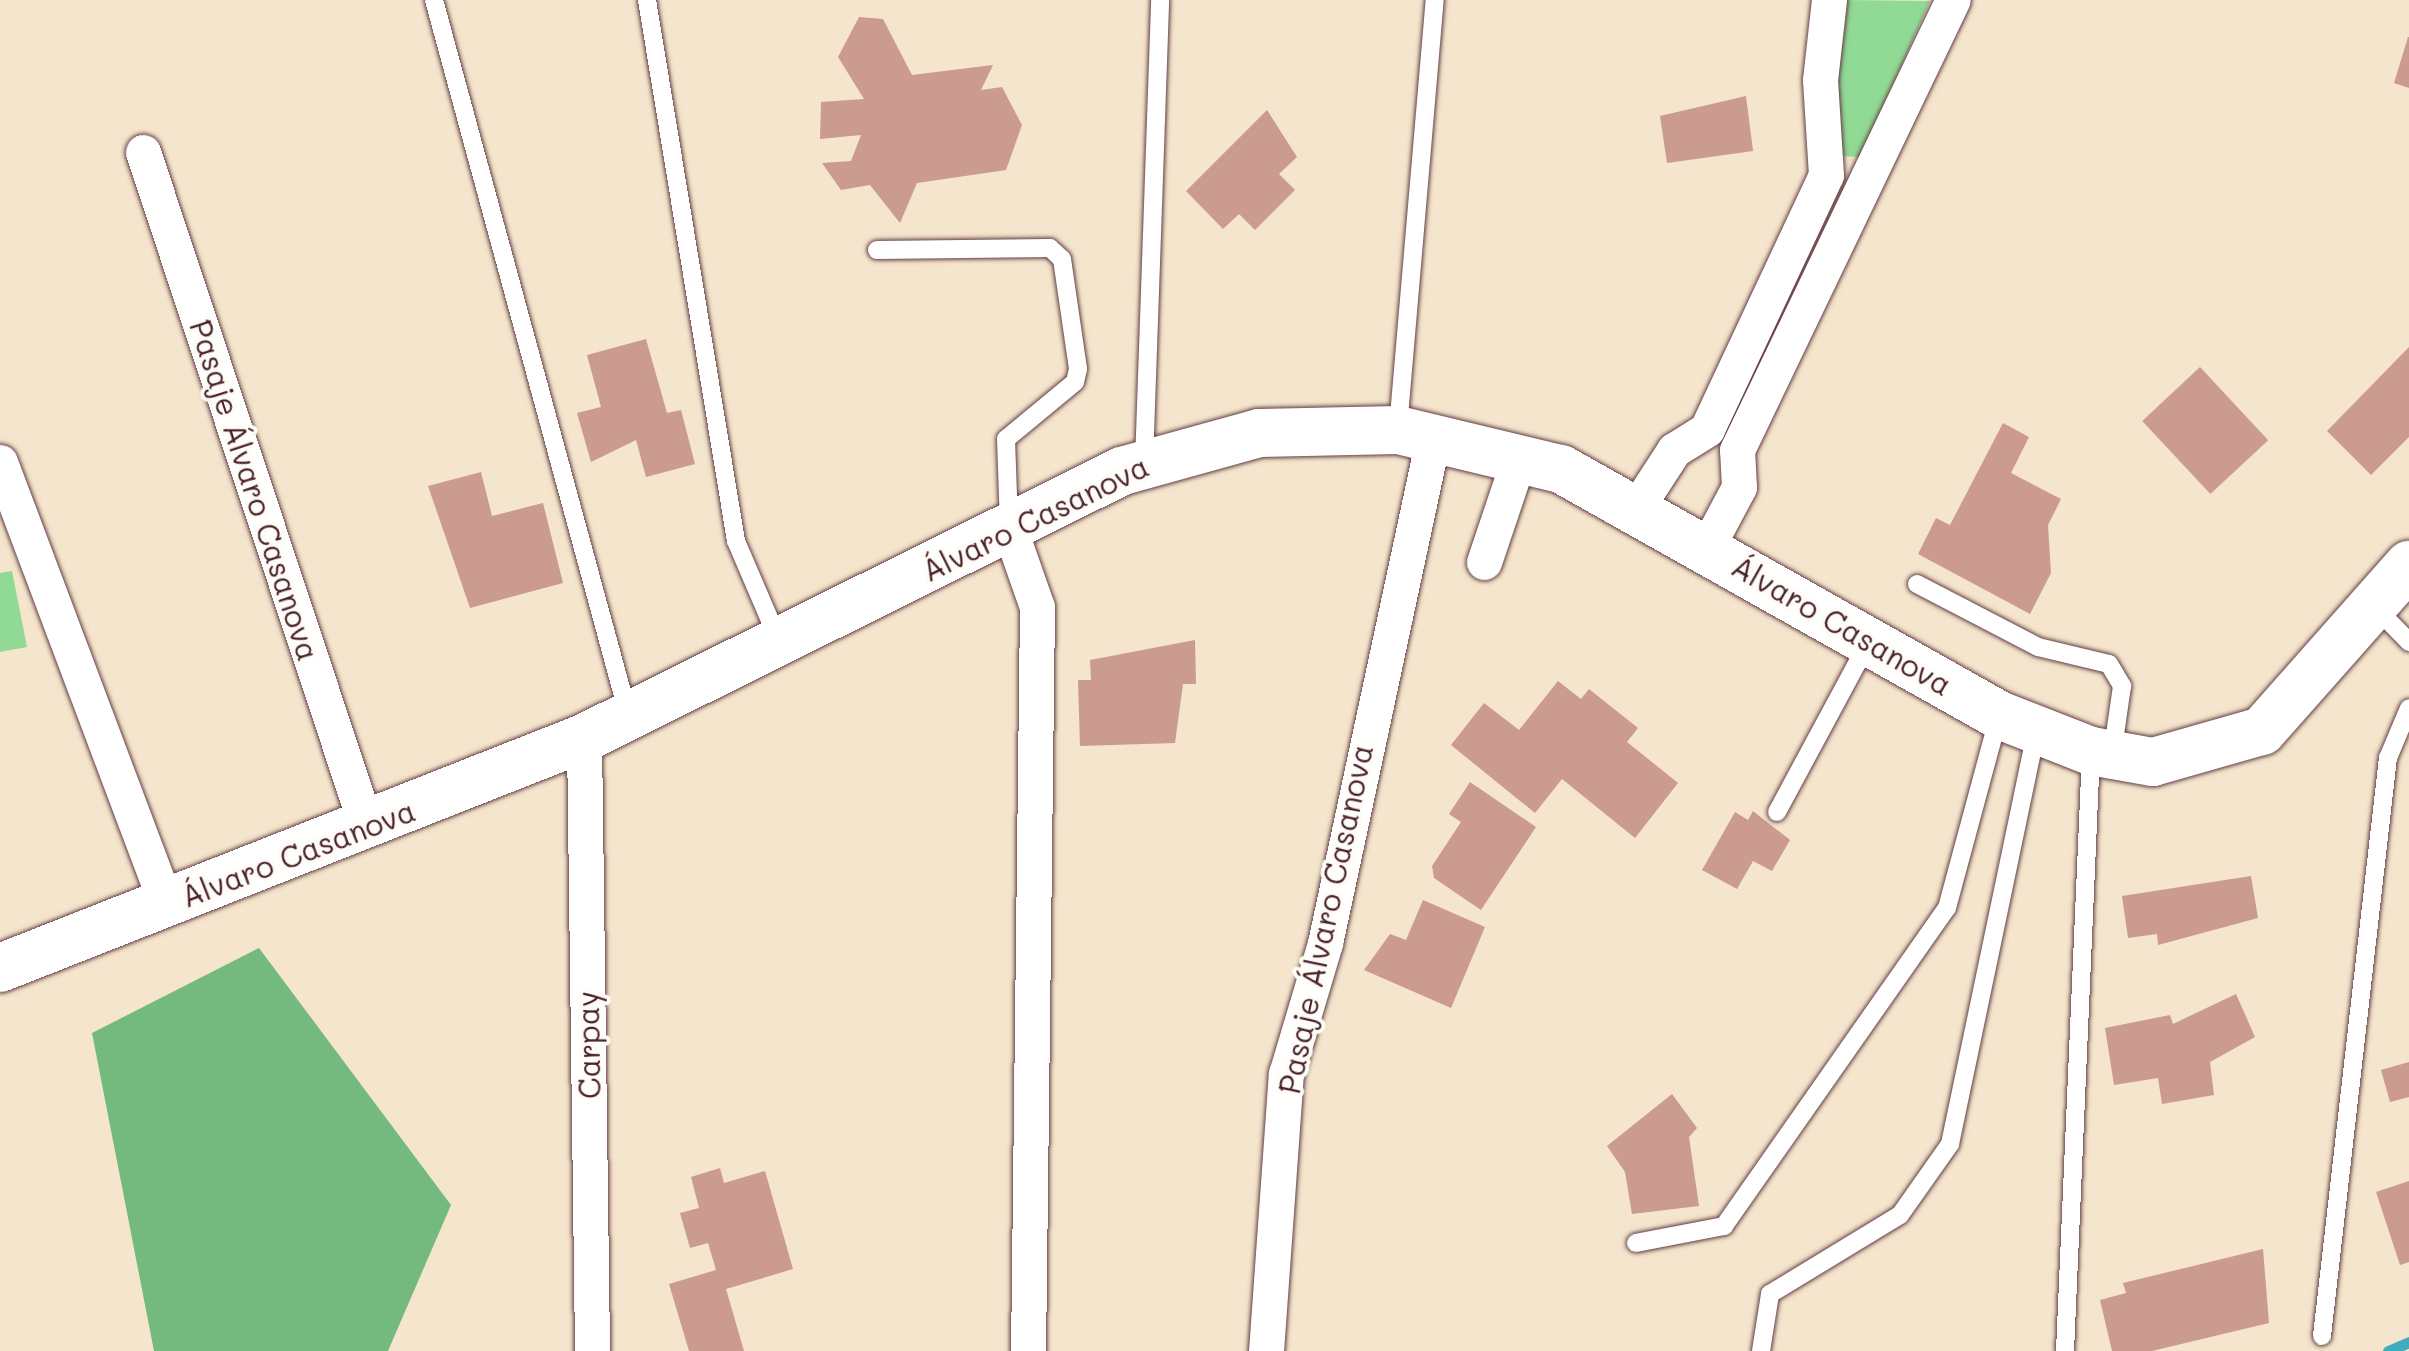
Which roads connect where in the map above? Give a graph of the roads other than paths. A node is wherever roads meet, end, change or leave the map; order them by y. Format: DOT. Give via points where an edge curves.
graph roads {
  1 [pos="434,0"];
  2 [pos="647,0"];
  3 [pos="1160,0"];
  4 [pos="1435,0"];
  5 [pos="1829,0"];
  6 [pos="1953,0"];
  7 [pos="143,152"];
  8 [pos="1826,175"];
  9 [pos="1866,181"];
  10 [pos="877,250"];
  11 [pos="1416,432"];
  12 [pos="1520,455"];
  13 [pos="0,462"];
  14 [pos="1144,463"];
  15 [pos="1637,507"];
  16 [pos="1009,528"];
  17 [pos="1707,546"];
  18 [pos="1484,562"];
  19 [pos="2409,565"];
  20 [pos="1917,584"];
  21 [pos="2375,607"];
  22 [pos="2409,642"];
  23 [pos="1868,643"];
  24 [pos="781,646"];
  25 [pos="2409,708"];
  26 [pos="630,718"];
  27 [pos="2018,723"];
  28 [pos="584,738"];
  29 [pos="2101,754"];
  30 [pos="1777,812"];
  31 [pos="367,828"];
  32 [pos="166,904"];
  33 [pos="0,968"];
  34 [pos="1636,1244"];
  35 [pos="2322,1336"];
  36 [pos="592,1351"];
  37 [pos="1028,1351"];
  38 [pos="1266,1351"];
  39 [pos="1761,1351"];
  40 [pos="2066,1351"];
  1 -- 26 [label="lane"];
  2 -- 24 [label="lane" via="736,541"];
  3 -- 14 [label="lane"];
  4 -- 11 [label="lane"];
  5 -- 8 [label="street" via="1820,80"];
  6 -- 9 [label="street"];
  7 -- 31 [label="street, Pasaje Álvaro Casanova"];
  8 -- 9 [label="street"];
  8 -- 15 [label="street" via="1706,429 1674,450"];
  9 -- 17 [label="street" via="1737,450 1738,487"];
  10 -- 16 [label="lane" via="1050,248 1062,260 1078,369 1075,382 1006,439"];
  11 -- 12 [label="street, Álvaro Casanova"];
  11 -- 14 [label="street, Álvaro Casanova" via="1259,433"];
  11 -- 38 [label="street, Pasaje Álvaro Casanova" via="1325,942 1286,1074"];
  12 -- 15 [label="street, Álvaro Casanova"];
  12 -- 18 [label="street"];
  13 -- 32 [label="street"];
  14 -- 16 [label="street, Álvaro Casanova"];
  15 -- 17 [label="street, Álvaro Casanova"];
  16 -- 24 [label="street, Álvaro Casanova"];
  16 -- 37 [label="street" via="1036,607"];
  17 -- 23 [label="street, Álvaro Casanova"];
  19 -- 21 [label="street, Álvaro Casanova"];
  20 -- 29 [label="lane" via="2038,647 2109,664 2122,686"];
  21 -- 22 [label="lane"];
  21 -- 29 [label="street, Álvaro Casanova" via="2262,731 2186,758"];
  23 -- 27 [label="street, Álvaro Casanova"];
  23 -- 30 [label="lane"];
  24 -- 26 [label="street, Álvaro Casanova"];
  25 -- 35 [label="lane" via="2388,758"];
  26 -- 28 [label="street, Álvaro Casanova"];
  27 -- 29 [label="street, Álvaro Casanova"];
  27 -- 34 [label="lane" via="1947,908 1724,1226"];
  27 -- 39 [label="lane" via="1950,1144 1900,1215 1770,1294"];
  28 -- 31 [label="street, Álvaro Casanova"];
  28 -- 36 [label="street, Carpay"];
  29 -- 40 [label="lane"];
  31 -- 32 [label="street, Álvaro Casanova"];
  32 -- 33 [label="street, Álvaro Casanova"];
}
